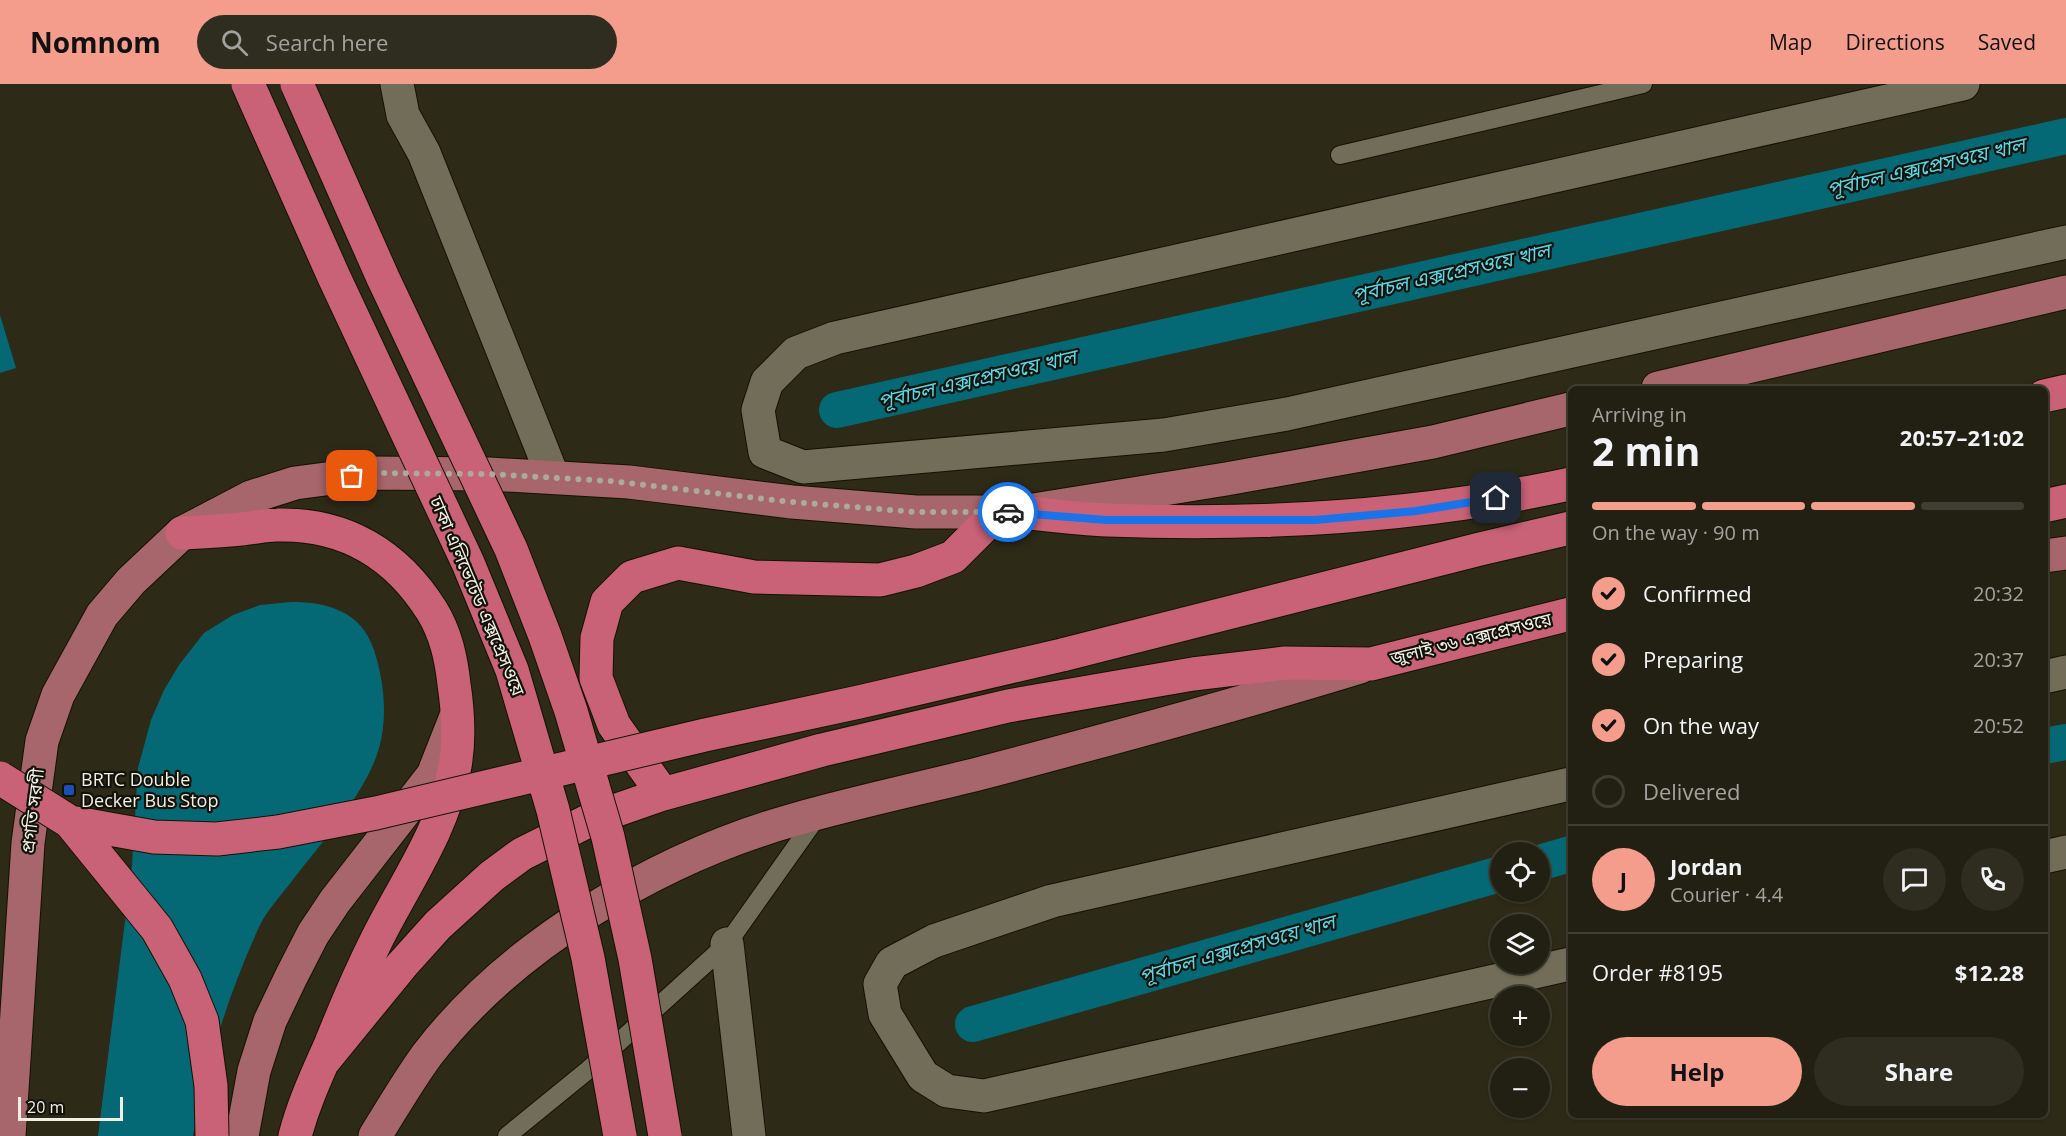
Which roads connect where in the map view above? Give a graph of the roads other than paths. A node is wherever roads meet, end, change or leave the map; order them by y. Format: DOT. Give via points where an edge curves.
graph roads {
  1 [pos="248,84"];
  2 [pos="297,84"];
  3 [pos="397,84"];
  4 [pos="1643,84"];
  5 [pos="1963,84"];
  6 [pos="1340,155"];
  7 [pos="2066,242"];
  8 [pos="2066,292"];
  9 [pos="1666,386"];
  10 [pos="2066,391"];
  11 [pos="2048,395"];
  12 [pos="1568,409"];
  13 [pos="553,477"];
  14 [pos="1568,484"];
  15 [pos="2066,501"];
  16 [pos="2048,505"];
  17 [pos="1009,512"];
  18 [pos="1568,528"];
  19 [pos="182,533"];
  20 [pos="2066,553"];
  21 [pos="2048,555"];
  22 [pos="1568,615"];
  23 [pos="1371,664"];
  24 [pos="2066,672"];
  25 [pos="2048,676"];
  26 [pos="458,710"];
  27 [pos="0,778"];
  28 [pos="1568,784"];
  29 [pos="663,794"];
  30 [pos="819,814"];
  31 [pos="70,822"];
  32 [pos="2066,852"];
  33 [pos="2048,856"];
  34 [pos="727,944"];
  35 [pos="1568,964"];
  36 [pos="322,1064"];
  37 [pos="9,1136"];
  38 [pos="212,1136"];
  39 [pos="242,1136"];
  40 [pos="295,1136"];
  41 [pos="375,1136"];
  42 [pos="507,1136"];
  43 [pos="620,1136"];
  44 [pos="665,1136"];
  45 [pos="749,1136"];
  1 -- 43 [label="highway, ঢাকা এলিভেটেড এক্সপ্রেসওয়ে, bridge" via="468,563 512,670 554,810 583,935"];
  2 -- 44 [label="highway, bridge" via="511,549 549,647 608,837 635,959"];
  3 -- 13 [label="street" via="403,115 424,153"];
  4 -- 6 [label="lane"];
  5 -- 7 [label="street" via="835,338 796,353 767,382 758,410 765,452 802,467 1176,434 1287,414"];
  8 -- 9 [label="main road"];
  10 -- 11 [label="highway"];
  12 -- 17 [label="main road, প্রগতি সরণী" via="1433,442 1226,480"];
  13 -- 17 [label="main road, প্রগতি সরণী" via="916,512"];
  13 -- 19 [label="main road, প্রগতি সরণী" via="371,473 295,483 251,497"];
  14 -- 17 [label="highway" via="1416,511 1315,520 1106,520"];
  15 -- 16 [label="highway"];
  17 -- 29 [label="highway" via="953,557 880,580 754,577 678,563 632,577 608,602 597,638 596,678 614,725"];
  18 -- 31 [label="highway, bridge" via="1062,655 376,813 217,839 154,837"];
  19 -- 26 [label="highway" via="277,525 315,527 368,546 394,564 422,596 440,625 451,658"];
  19 -- 37 [label="main road, প্রগতি সরণী" via="102,615 58,695 42,741 28,843"];
  20 -- 21 [label="main road"];
  22 -- 23 [label="highway, জুলাই ৩৬ এক্সপ্রেসওয়ে"];
  23 -- 29 [label="highway, জুলাই ৩৬ এক্সপ্রেসওয়ে" via="1285,663 1193,674 1008,706 822,750"];
  23 -- 30 [label="main road"];
  24 -- 25 [label="street"];
  26 -- 36 [label="highway" via="455,766 438,820 362,970"];
  26 -- 39 [label="main road" via="433,775 335,901 291,977 270,1021 254,1071"];
  27 -- 31 [label="highway, bridge"];
  28 -- 35 [label="street" via="1052,901 933,941 892,963 880,984 885,1014 923,1076 947,1091 984,1096"];
  29 -- 36 [label="highway, জুলাই ৩৬ এক্সপ্রেসওয়ে" via="560,833 492,876 438,925"];
  30 -- 34 [label="lane"];
  30 -- 41 [label="main road" via="721,845 655,875 599,905 542,943 500,979 427,1055"];
  31 -- 38 [label="highway, bridge" via="157,929 184,979 202,1021 211,1086"];
  32 -- 33 [label="street"];
  34 -- 42 [label="lane" via="588,1070"];
  34 -- 45 [label="street"];
  36 -- 40 [label="highway" via="304,1102"];
}
